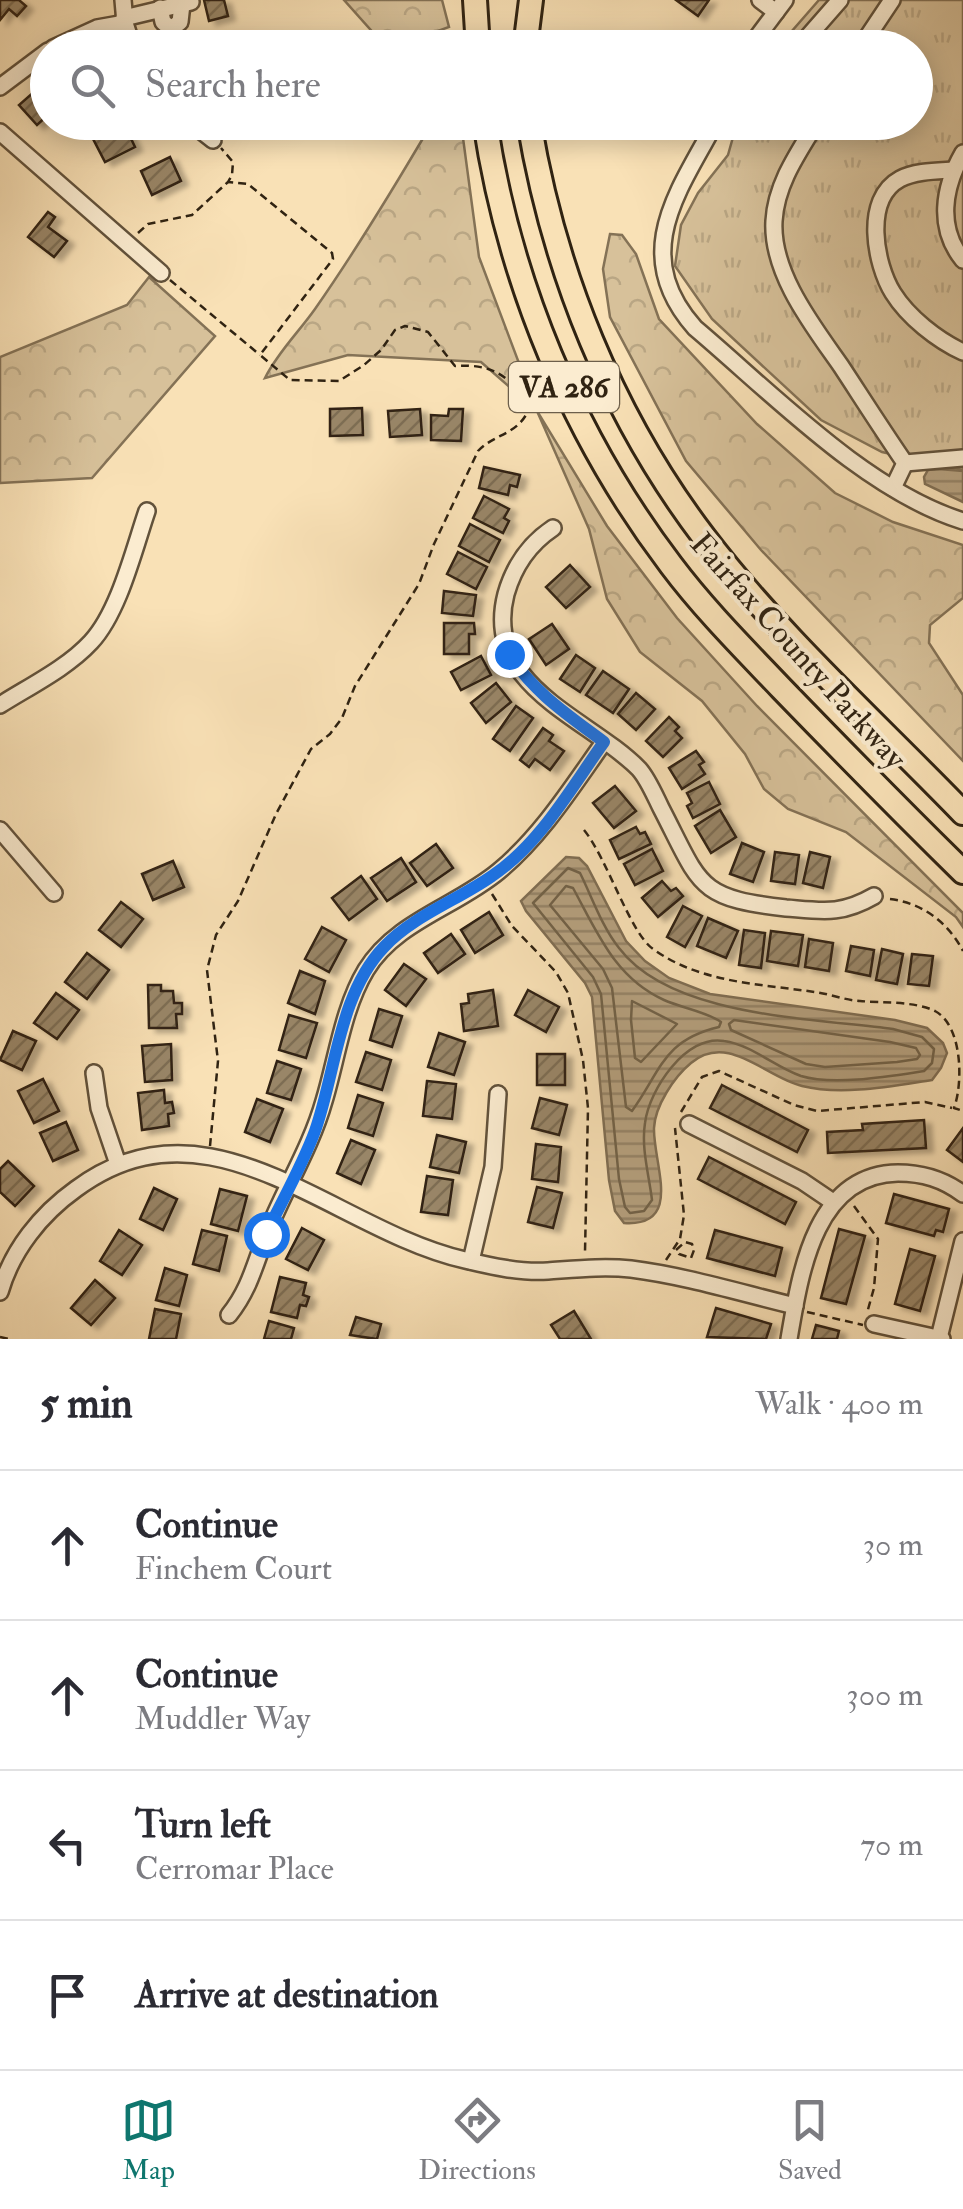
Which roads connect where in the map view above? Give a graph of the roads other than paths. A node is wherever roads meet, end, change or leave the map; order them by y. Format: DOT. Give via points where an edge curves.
graph roads {
  1 [pos="123,0"];
  2 [pos="475,0"];
  3 [pos="517,0"];
  4 [pos="532,0"];
  5 [pos="760,0"];
  6 [pos="840,0"];
  7 [pos="892,0"];
  8 [pos="186,3"];
  9 [pos="781,6"];
  10 [pos="125,21"];
  11 [pos="93,30"];
  12 [pos="128,30"];
  13 [pos="477,30"];
  14 [pos="521,30"];
  15 [pos="526,30"];
  16 [pos="763,30"];
  17 [pos="814,30"];
  18 [pos="872,30"];
  19 [pos="30,64"];
  20 [pos="0,87"];
  21 [pos="0,132"];
  22 [pos="488,140"];
  23 [pos="532,140"];
  24 [pos="706,140"];
  25 [pos="807,140"];
  26 [pos="963,153"];
  27 [pos="953,170"];
  28 [pos="963,260"];
  29 [pos="162,272"];
  30 [pos="963,352"];
  31 [pos="963,458"];
  32 [pos="905,463"];
  33 [pos="893,488"];
  34 [pos="147,511"];
  35 [pos="963,521"];
  36 [pos="553,528"];
  37 [pos="0,705"];
  38 [pos="604,742"];
  39 [pos="963,813"];
  40 [pos="0,830"];
  41 [pos="963,872"];
  42 [pos="54,893"];
  43 [pos="874,896"];
  44 [pos="94,1072"];
  45 [pos="498,1094"];
  46 [pos="688,1124"];
  47 [pos="118,1164"];
  48 [pos="290,1184"];
  49 [pos="963,1194"];
  50 [pos="839,1198"];
  51 [pos="963,1241"];
  52 [pos="471,1261"];
  53 [pos="0,1292"];
  54 [pos="794,1306"];
  55 [pos="229,1315"];
  56 [pos="868,1327"];
  57 [pos="790,1334"];
  58 [pos="940,1339"];
  1 -- 10 [label="street"];
  2 -- 13 [label="highway"];
  3 -- 14 [label="highway"];
  4 -- 15 [label="highway"];
  5 -- 9 [label="street"];
  6 -- 17 [label="street"];
  7 -- 18 [label="street"];
  8 -- 10 [label="street"];
  9 -- 16 [label="street"];
  10 -- 11 [label="street"];
  10 -- 12 [label="street"];
  19 -- 20 [label="street"];
  21 -- 29 [label="street"];
  22 -- 41 [label="highway, Fairfax County Parkway / VA 286" via="526,293 586,435 619,488 705,605"];
  23 -- 39 [label="highway, Fairfax County Parkway / VA 286" via="548,222 582,318 656,466 762,607"];
  24 -- 33 [label="street" via="662,232 676,306 853,461"];
  25 -- 32 [label="street" via="784,179 774,238 812,327"];
  26 -- 27 [label="street"];
  27 -- 28 [label="street" via="944,226"];
  27 -- 30 [label="street" via="898,180 875,222 891,290 905,309"];
  31 -- 32 [label="street"];
  32 -- 33 [label="street"];
  33 -- 35 [label="street"];
  34 -- 37 [label="street" via="110,612 91,642"];
  36 -- 38 [label="street" via="534,541 510,582 503,628 509,654 544,697"];
  38 -- 43 [label="street" via="640,770 711,890 744,903 827,912 852,909"];
  38 -- 48 [label="street" via="524,849 410,926 366,970 352,997 314,1135"];
  40 -- 42 [label="street"];
  44 -- 47 [label="street"];
  45 -- 52 [label="street" via="492,1168"];
  46 -- 50 [label="street"];
  47 -- 48 [label="street" via="209,1156"];
  47 -- 53 [label="street" via="58,1202 32,1230"];
  48 -- 52 [label="street" via="389,1235"];
  48 -- 55 [label="street" via="245,1294"];
  49 -- 50 [label="street" via="933,1177 888,1174"];
  50 -- 54 [label="street" via="818,1222"];
  51 -- 58 [label="street"];
  52 -- 54 [label="street" via="545,1272 631,1269"];
  54 -- 57 [label="street"];
  56 -- 58 [label="street"];
}
